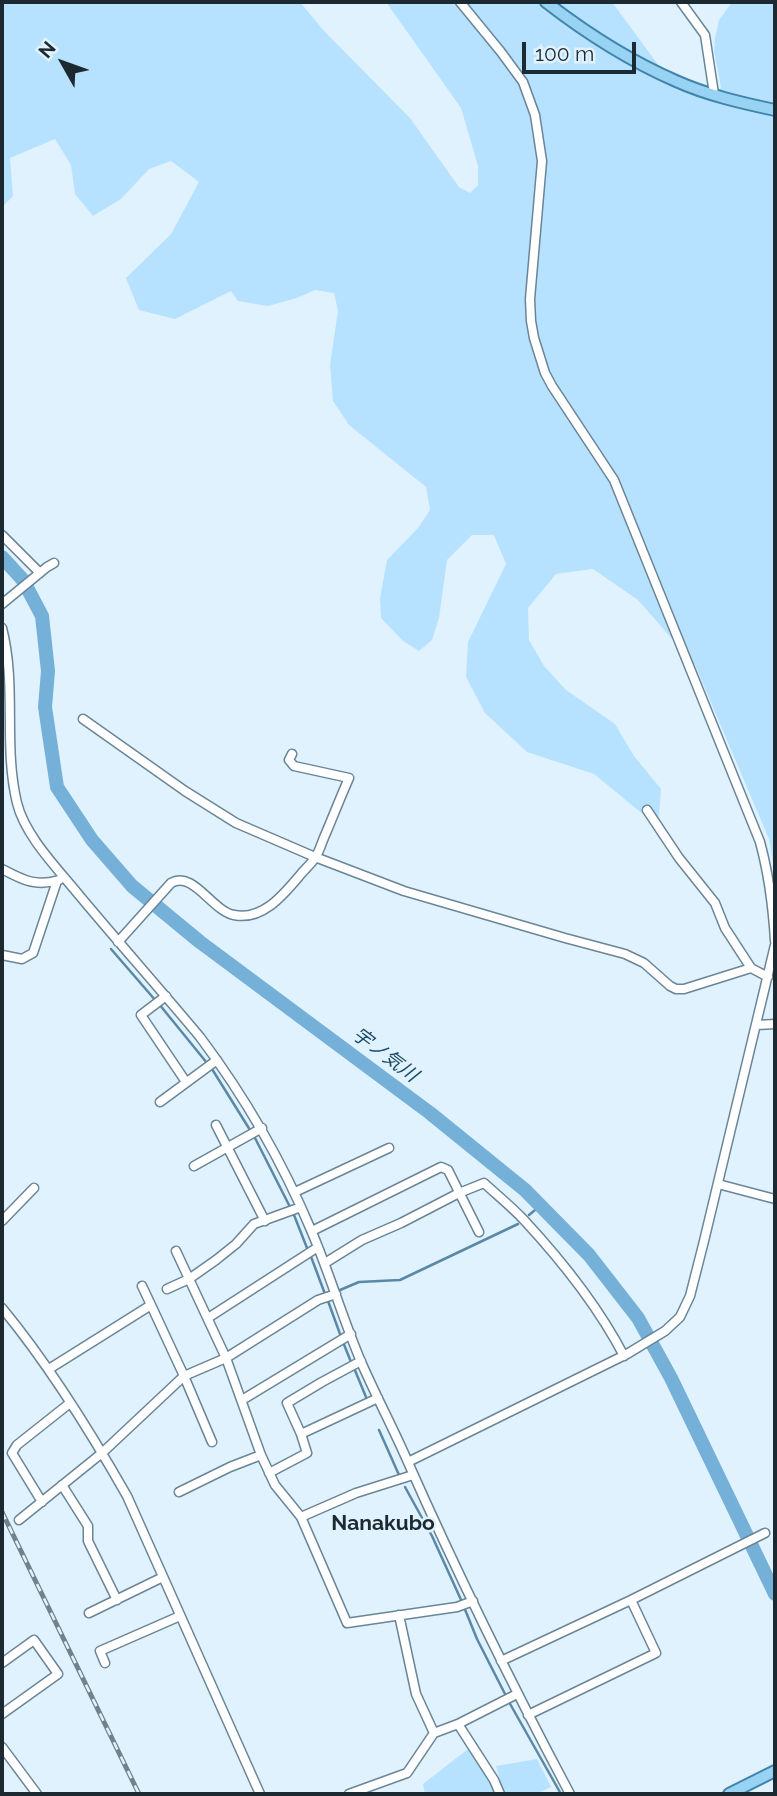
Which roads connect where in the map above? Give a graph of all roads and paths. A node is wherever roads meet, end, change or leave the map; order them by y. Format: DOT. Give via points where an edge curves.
graph roads {
  1 [pos="460,2"];
  2 [pos="546,2"];
  3 [pos="681,2"];
  4 [pos="715,94"];
  5 [pos="775,110"];
  6 [pos="2,535"];
  7 [pos="54,563"];
  8 [pos="38,574"];
  9 [pos="2,604"];
  10 [pos="2,628"];
  11 [pos="83,719"];
  12 [pos="292,754"];
  13 [pos="647,810"];
  14 [pos="315,857"];
  15 [pos="2,869"];
  16 [pos="61,880"];
  17 [pos="118,942"];
  18 [pos="775,943"];
  19 [pos="2,954"];
  20 [pos="751,968"];
  21 [pos="768,977"];
  22 [pos="166,996"];
  23 [pos="775,1024"];
  24 [pos="757,1025"];
  25 [pos="217,1060"];
  26 [pos="186,1082"];
  27 [pos="160,1102"];
  28 [pos="216,1125"];
  29 [pos="262,1128"];
  30 [pos="227,1147"];
  31 [pos="389,1148"];
  32 [pos="194,1166"];
  33 [pos="718,1184"];
  34 [pos="34,1188"];
  35 [pos="295,1192"];
  36 [pos="459,1193"];
  37 [pos="775,1199"];
  38 [pos="301,1207"];
  39 [pos="2,1221"];
  40 [pos="265,1221"];
  41 [pos="312,1231"];
  42 [pos="479,1232"];
  43 [pos="318,1247"];
  44 [pos="176,1251"];
  45 [pos="325,1263"];
  46 [pos="189,1279"];
  47 [pos="142,1286"];
  48 [pos="167,1289"];
  49 [pos="336,1294"];
  50 [pos="150,1305"];
  51 [pos="3,1314"];
  52 [pos="208,1318"];
  53 [pos="351,1334"];
  54 [pos="626,1355"];
  55 [pos="226,1358"];
  56 [pos="361,1361"];
  57 [pos="49,1369"];
  58 [pos="184,1376"];
  59 [pos="378,1398"];
  60 [pos="242,1400"];
  61 [pos="70,1403"];
  62 [pos="302,1434"];
  63 [pos="212,1442"];
  64 [pos="102,1452"];
  65 [pos="261,1455"];
  66 [pos="408,1462"];
  67 [pos="269,1473"];
  68 [pos="413,1475"];
  69 [pos="62,1485"];
  70 [pos="179,1492"];
  71 [pos="42,1502"];
  72 [pos="300,1517"];
  73 [pos="19,1520"];
  74 [pos="765,1533"];
  75 [pos="163,1577"];
  76 [pos="117,1600"];
  77 [pos="631,1600"];
  78 [pos="473,1601"];
  79 [pos="89,1613"];
  80 [pos="399,1615"];
  81 [pos="180,1616"];
  82 [pos="501,1661"];
  83 [pos="2,1663"];
  84 [pos="105,1663"];
  85 [pos="517,1694"];
  86 [pos="2,1714"];
  87 [pos="528,1715"];
  88 [pos="458,1724"];
  89 [pos="434,1733"];
  90 [pos="2,1747"];
  91 [pos="775,1772"];
  92 [pos="34,1791"];
  93 [pos="24,1794"];
  94 [pos="260,1794"];
  95 [pos="349,1794"];
  96 [pos="500,1794"];
  97 [pos="570,1794"];
  98 [pos="729,1794"];
  1 -- 18 [label="street" via="523,82 535,115 542,161 530,299 538,354 552,386 614,480 760,842 768,872"];
  2 -- 4 [label="main road" via="617,51 677,82"];
  3 -- 4 [label="street" via="705,35"];
  4 -- 5 [label="main road"];
  6 -- 8 [label="street"];
  7 -- 8 [label="street"];
  8 -- 9 [label="street"];
  10 -- 16 [label="street" via="10,677 9,749 18,807"];
  11 -- 14 [label="street" via="236,823"];
  12 -- 14 [label="street" via="289,760 294,766 349,778"];
  13 -- 20 [label="street" via="715,903"];
  14 -- 17 [label="street" via="275,903 241,916 225,912 186,880 176,880"];
  14 -- 20 [label="street" via="404,891 625,954 644,962 676,989"];
  15 -- 16 [label="street" via="34,883"];
  16 -- 17 [label="street"];
  16 -- 19 [label="street" via="33,953 22,959"];
  17 -- 22 [label="street"];
  18 -- 21 [label="street"];
  20 -- 21 [label="street"];
  21 -- 24 [label="street"];
  22 -- 25 [label="street"];
  22 -- 26 [label="street" via="141,1015"];
  23 -- 24 [label="street"];
  24 -- 33 [label="street"];
  25 -- 26 [label="street"];
  25 -- 29 [label="street"];
  26 -- 27 [label="street"];
  28 -- 30 [label="street"];
  29 -- 30 [label="street"];
  29 -- 35 [label="street"];
  30 -- 32 [label="street"];
  30 -- 40 [label="street"];
  31 -- 35 [label="street"];
  33 -- 37 [label="street"];
  33 -- 54 [label="street" via="690,1296 680,1317"];
  34 -- 39 [label="street"];
  35 -- 38 [label="street"];
  36 -- 41 [label="street" via="441,1167"];
  36 -- 42 [label="street"];
  36 -- 45 [label="street"];
  36 -- 54 [label="street" via="484,1183 522,1218 589,1300"];
  38 -- 40 [label="street"];
  38 -- 41 [label="street"];
  40 -- 46 [label="street" via="254,1224 216,1261"];
  41 -- 43 [label="street"];
  43 -- 45 [label="street"];
  43 -- 52 [label="street"];
  44 -- 46 [label="street"];
  45 -- 49 [label="street"];
  46 -- 48 [label="street"];
  46 -- 52 [label="street"];
  47 -- 50 [label="street"];
  49 -- 53 [label="street"];
  49 -- 55 [label="street" via="318,1300"];
  50 -- 57 [label="street"];
  50 -- 58 [label="street"];
  51 -- 57 [label="street"];
  52 -- 55 [label="street"];
  53 -- 56 [label="street"];
  53 -- 60 [label="street"];
  54 -- 66 [label="street"];
  55 -- 58 [label="street"];
  55 -- 60 [label="street"];
  56 -- 59 [label="street"];
  56 -- 62 [label="street" via="288,1404"];
  57 -- 61 [label="street"];
  58 -- 63 [label="street"];
  58 -- 64 [label="street"];
  59 -- 62 [label="street"];
  59 -- 66 [label="street"];
  60 -- 65 [label="street"];
  61 -- 64 [label="street"];
  61 -- 71 [label="street" via="12,1453"];
  62 -- 67 [label="street" via="307,1453"];
  64 -- 69 [label="street"];
  64 -- 75 [label="street"];
  65 -- 67 [label="street"];
  65 -- 70 [label="street"];
  66 -- 68 [label="street"];
  67 -- 72 [label="street"];
  68 -- 72 [label="street"];
  68 -- 78 [label="street"];
  69 -- 71 [label="street"];
  69 -- 76 [label="street" via="88,1525 88,1541"];
  71 -- 73 [label="street"];
  72 -- 80 [label="street" via="347,1623"];
  74 -- 77 [label="street"];
  75 -- 76 [label="street"];
  75 -- 81 [label="street"];
  76 -- 79 [label="street"];
  77 -- 82 [label="street"];
  77 -- 87 [label="street" via="656,1653"];
  78 -- 80 [label="street"];
  78 -- 82 [label="street"];
  80 -- 89 [label="street" via="416,1694"];
  81 -- 84 [label="street" via="100,1651"];
  81 -- 94 [label="street"];
  82 -- 85 [label="street"];
  83 -- 86 [label="street" via="34,1640 58,1674"];
  85 -- 87 [label="street"];
  85 -- 88 [label="street"];
  87 -- 97 [label="street"];
  88 -- 89 [label="street"];
  88 -- 96 [label="street"];
  89 -- 95 [label="street" via="407,1773"];
  90 -- 92 [label="street"];
  91 -- 98 [label="main road"];
  92 -- 93 [label="street"];
}
